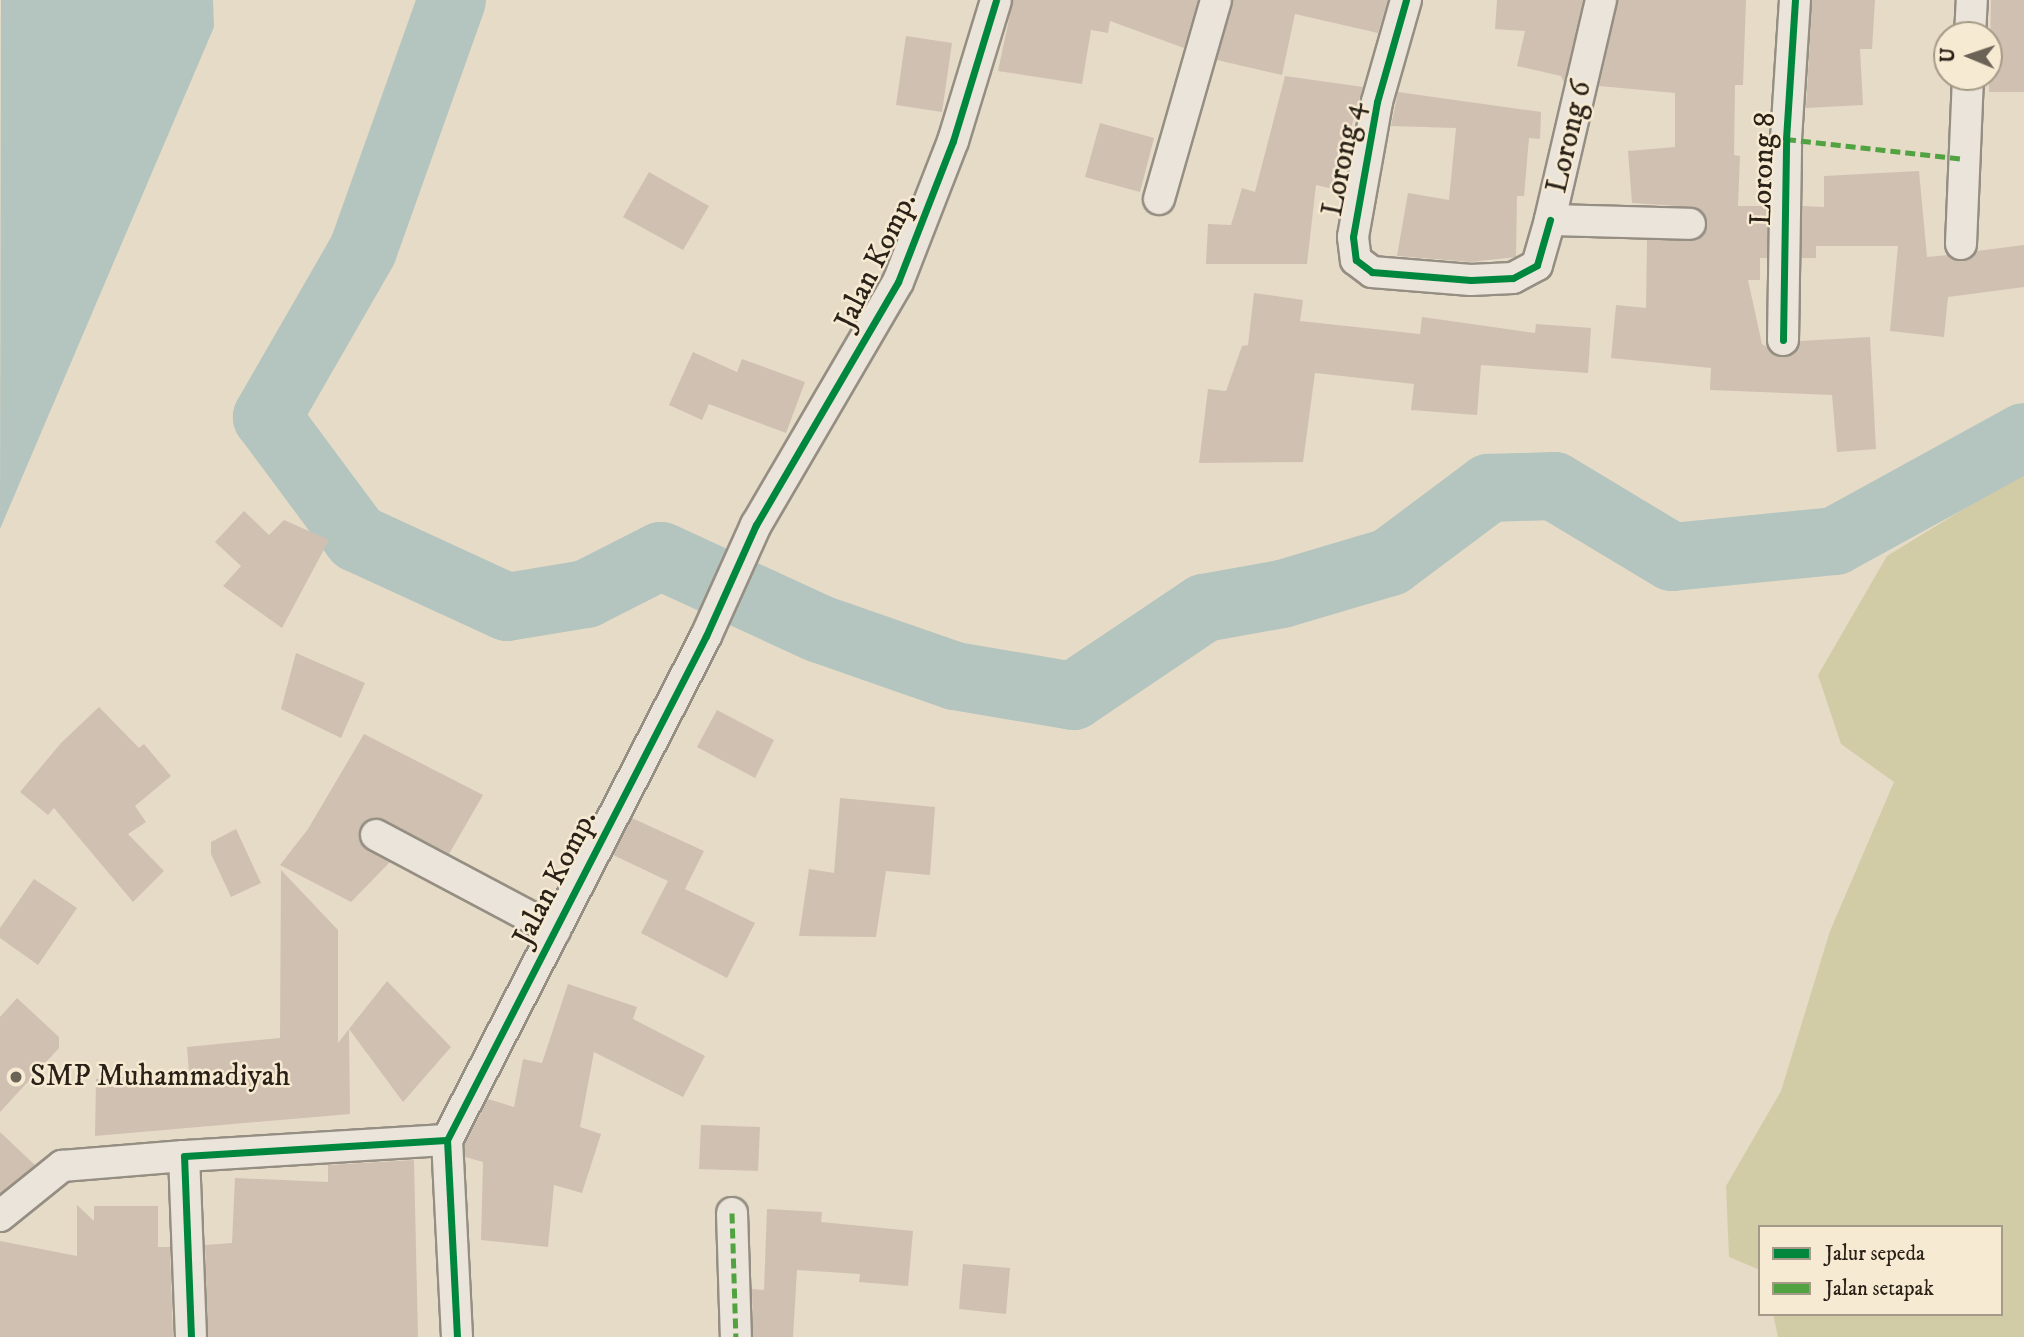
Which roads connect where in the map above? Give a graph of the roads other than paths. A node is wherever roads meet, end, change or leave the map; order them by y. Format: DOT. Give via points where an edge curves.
graph roads {
  1 [pos="996,0"];
  2 [pos="1216,0"];
  3 [pos="1406,0"];
  4 [pos="1601,0"];
  5 [pos="1795,0"];
  6 [pos="1972,0"];
  7 [pos="1971,21"];
  8 [pos="1967,91"];
  9 [pos="1159,199"];
  10 [pos="1550,220"];
  11 [pos="1690,224"];
  12 [pos="1961,244"];
  13 [pos="1783,340"];
  14 [pos="376,835"];
  15 [pos="555,930"];
  16 [pos="447,1140"];
  17 [pos="184,1156"];
  18 [pos="732,1213"];
  19 [pos="0,1216"];
  20 [pos="191,1337"];
  21 [pos="457,1337"];
  22 [pos="736,1337"];
  1 -- 15 [label="street, Jalan Komp." via="953,141 898,282 815,418"];
  2 -- 9 [label="street"];
  3 -- 10 [label="street, Lorong 4" via="1377,102 1353,237 1356,260 1372,272 1513,278 1537,265"];
  4 -- 10 [label="street, Lorong 6"];
  5 -- 13 [label="street, Lorong 8" via="1786,139"];
  6 -- 7 [label="street"];
  8 -- 12 [label="street"];
  10 -- 11 [label="street, Lorong 6"];
  14 -- 15 [label="street"];
  15 -- 16 [label="street, Jalan Komp."];
  16 -- 17 [label="street"];
  16 -- 21 [label="street"];
  17 -- 19 [label="street" via="61,1167"];
  17 -- 20 [label="street"];
  18 -- 22 [label="street"];
}
